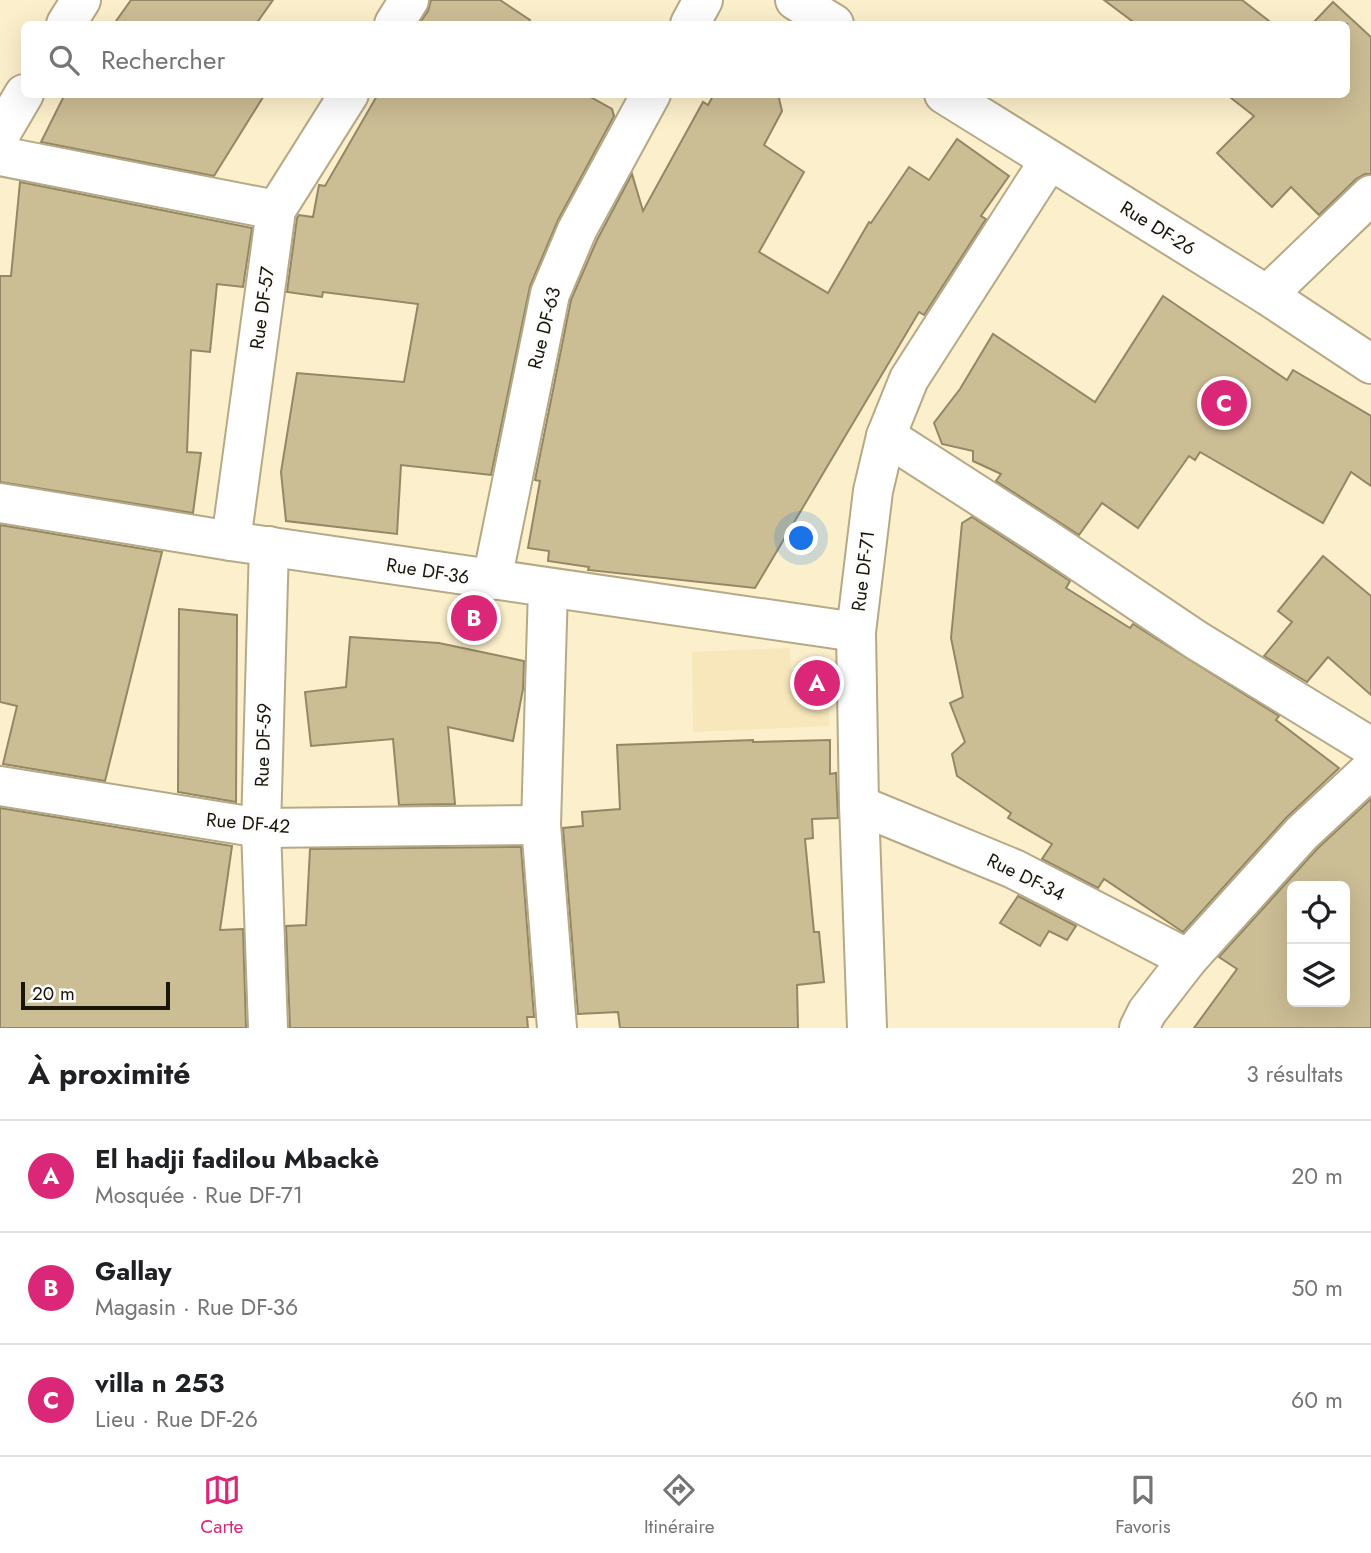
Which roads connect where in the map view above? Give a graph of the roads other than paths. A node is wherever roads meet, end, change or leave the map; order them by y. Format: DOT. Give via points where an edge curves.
graph roads {
  1 [pos="81,0"];
  2 [pos="409,0"];
  3 [pos="703,0"];
  4 [pos="795,0"];
  5 [pos="68,21"];
  6 [pos="396,21"];
  7 [pos="692,21"];
  8 [pos="829,21"];
  9 [pos="22,98"];
  10 [pos="346,98"];
  11 [pos="649,98"];
  12 [pos="950,98"];
  13 [pos="0,135"];
  14 [pos="0,156"];
  15 [pos="1049,161"];
  16 [pos="1371,195"];
  17 [pos="275,210"];
  18 [pos="1267,295"];
  19 [pos="1371,364"];
  20 [pos="886,436"];
  21 [pos="0,503"];
  22 [pos="230,541"];
  23 [pos="269,547"];
  24 [pos="492,580"];
  25 [pos="548,588"];
  26 [pos="856,632"];
  27 [pos="1371,747"];
  28 [pos="1371,769"];
  29 [pos="0,786"];
  30 [pos="859,805"];
  31 [pos="541,825"];
  32 [pos="261,828"];
  33 [pos="1188,959"];
  34 [pos="268,1028"];
  35 [pos="557,1028"];
  36 [pos="867,1028"];
  37 [pos="1139,1028"];
  1 -- 5 [label="street"];
  2 -- 6 [label="street"];
  3 -- 7 [label="street"];
  4 -- 8 [label="street"];
  9 -- 13 [label="street"];
  10 -- 17 [label="street, Rue DF-57"];
  11 -- 24 [label="street, Rue DF-63" via="577,230 550,294"];
  12 -- 15 [label="street, Rue DF-26"];
  14 -- 17 [label="street"];
  15 -- 18 [label="street, Rue DF-26"];
  15 -- 20 [label="street, Rue DF-71" via="909,379"];
  16 -- 18 [label="street"];
  17 -- 22 [label="street, Rue DF-57"];
  18 -- 19 [label="street, Rue DF-26"];
  20 -- 26 [label="street, Rue DF-71" via="873,491"];
  20 -- 27 [label="street" via="1196,640"];
  21 -- 22 [label="street, Rue DF-36"];
  22 -- 23 [label="street, Rue DF-36"];
  23 -- 24 [label="street, Rue DF-36"];
  23 -- 32 [label="street, Rue DF-59"];
  24 -- 25 [label="street, Rue DF-36"];
  25 -- 26 [label="street, Rue DF-36"];
  25 -- 31 [label="street"];
  26 -- 30 [label="street, Rue DF-71"];
  28 -- 33 [label="street" via="1302,833"];
  29 -- 32 [label="street, Rue DF-42"];
  30 -- 33 [label="street, Rue DF-34" via="1014,869"];
  30 -- 36 [label="street, Rue DF-71"];
  31 -- 32 [label="street, Rue DF-42"];
  31 -- 35 [label="street"];
  32 -- 34 [label="street, Rue DF-59"];
  33 -- 37 [label="street"];
}
